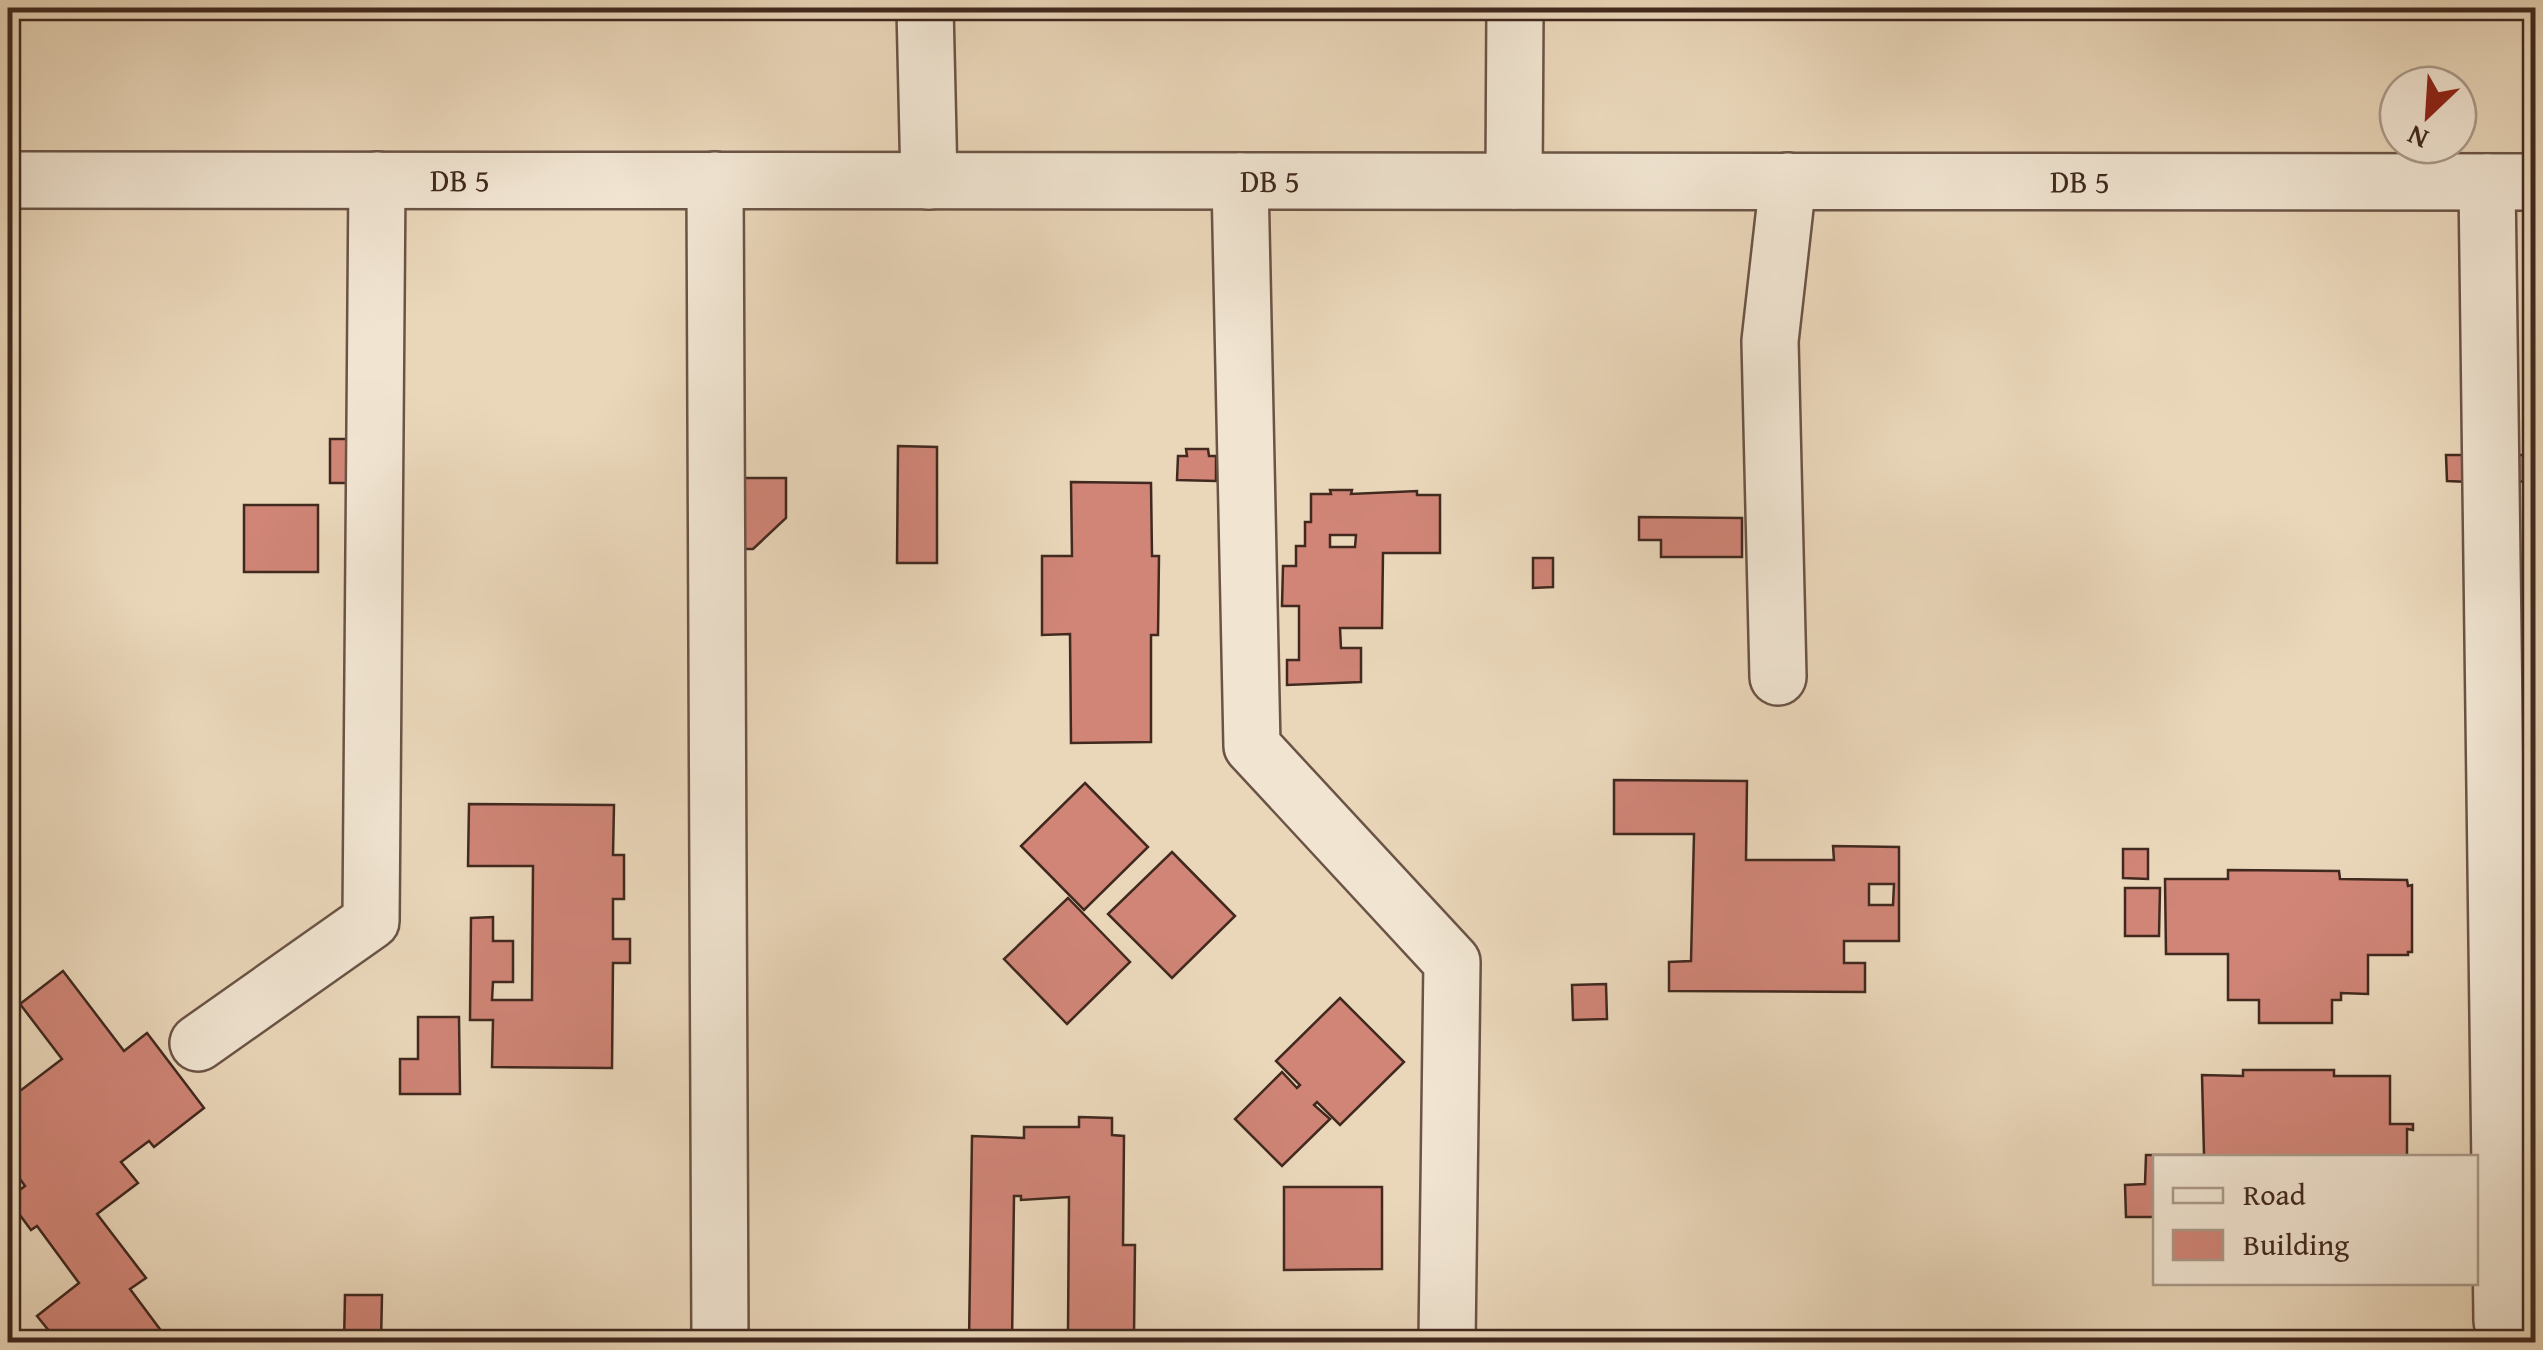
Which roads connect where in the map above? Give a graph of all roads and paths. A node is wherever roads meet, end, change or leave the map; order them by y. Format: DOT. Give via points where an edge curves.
graph roads {
  1 [pos="925,8"];
  2 [pos="1515,8"];
  3 [pos="8,180"];
  4 [pos="377,180"];
  5 [pos="715,180"];
  6 [pos="929,181"];
  7 [pos="1240,181"];
  8 [pos="1514,181"];
  9 [pos="1788,181"];
  10 [pos="2511,182"];
  11 [pos="1778,677"];
  12 [pos="198,1042"];
  13 [pos="2502,1321"];
  14 [pos="720,1342"];
  15 [pos="1446,1342"];
  1 -- 6 [label="street"];
  2 -- 8 [label="street"];
  3 -- 4 [label="street, DB 5"];
  4 -- 5 [label="street, DB 5"];
  4 -- 12 [label="street" via="371,921"];
  5 -- 6 [label="street, DB 5"];
  5 -- 14 [label="street"];
  6 -- 7 [label="street, DB 5"];
  7 -- 8 [label="street, DB 5"];
  7 -- 15 [label="street" via="1252,746 1452,962"];
  8 -- 9 [label="street, DB 5"];
  9 -- 10 [label="street, DB 5"];
  9 -- 11 [label="street" via="1770,342"];
  10 -- 13 [label="street"];
}
